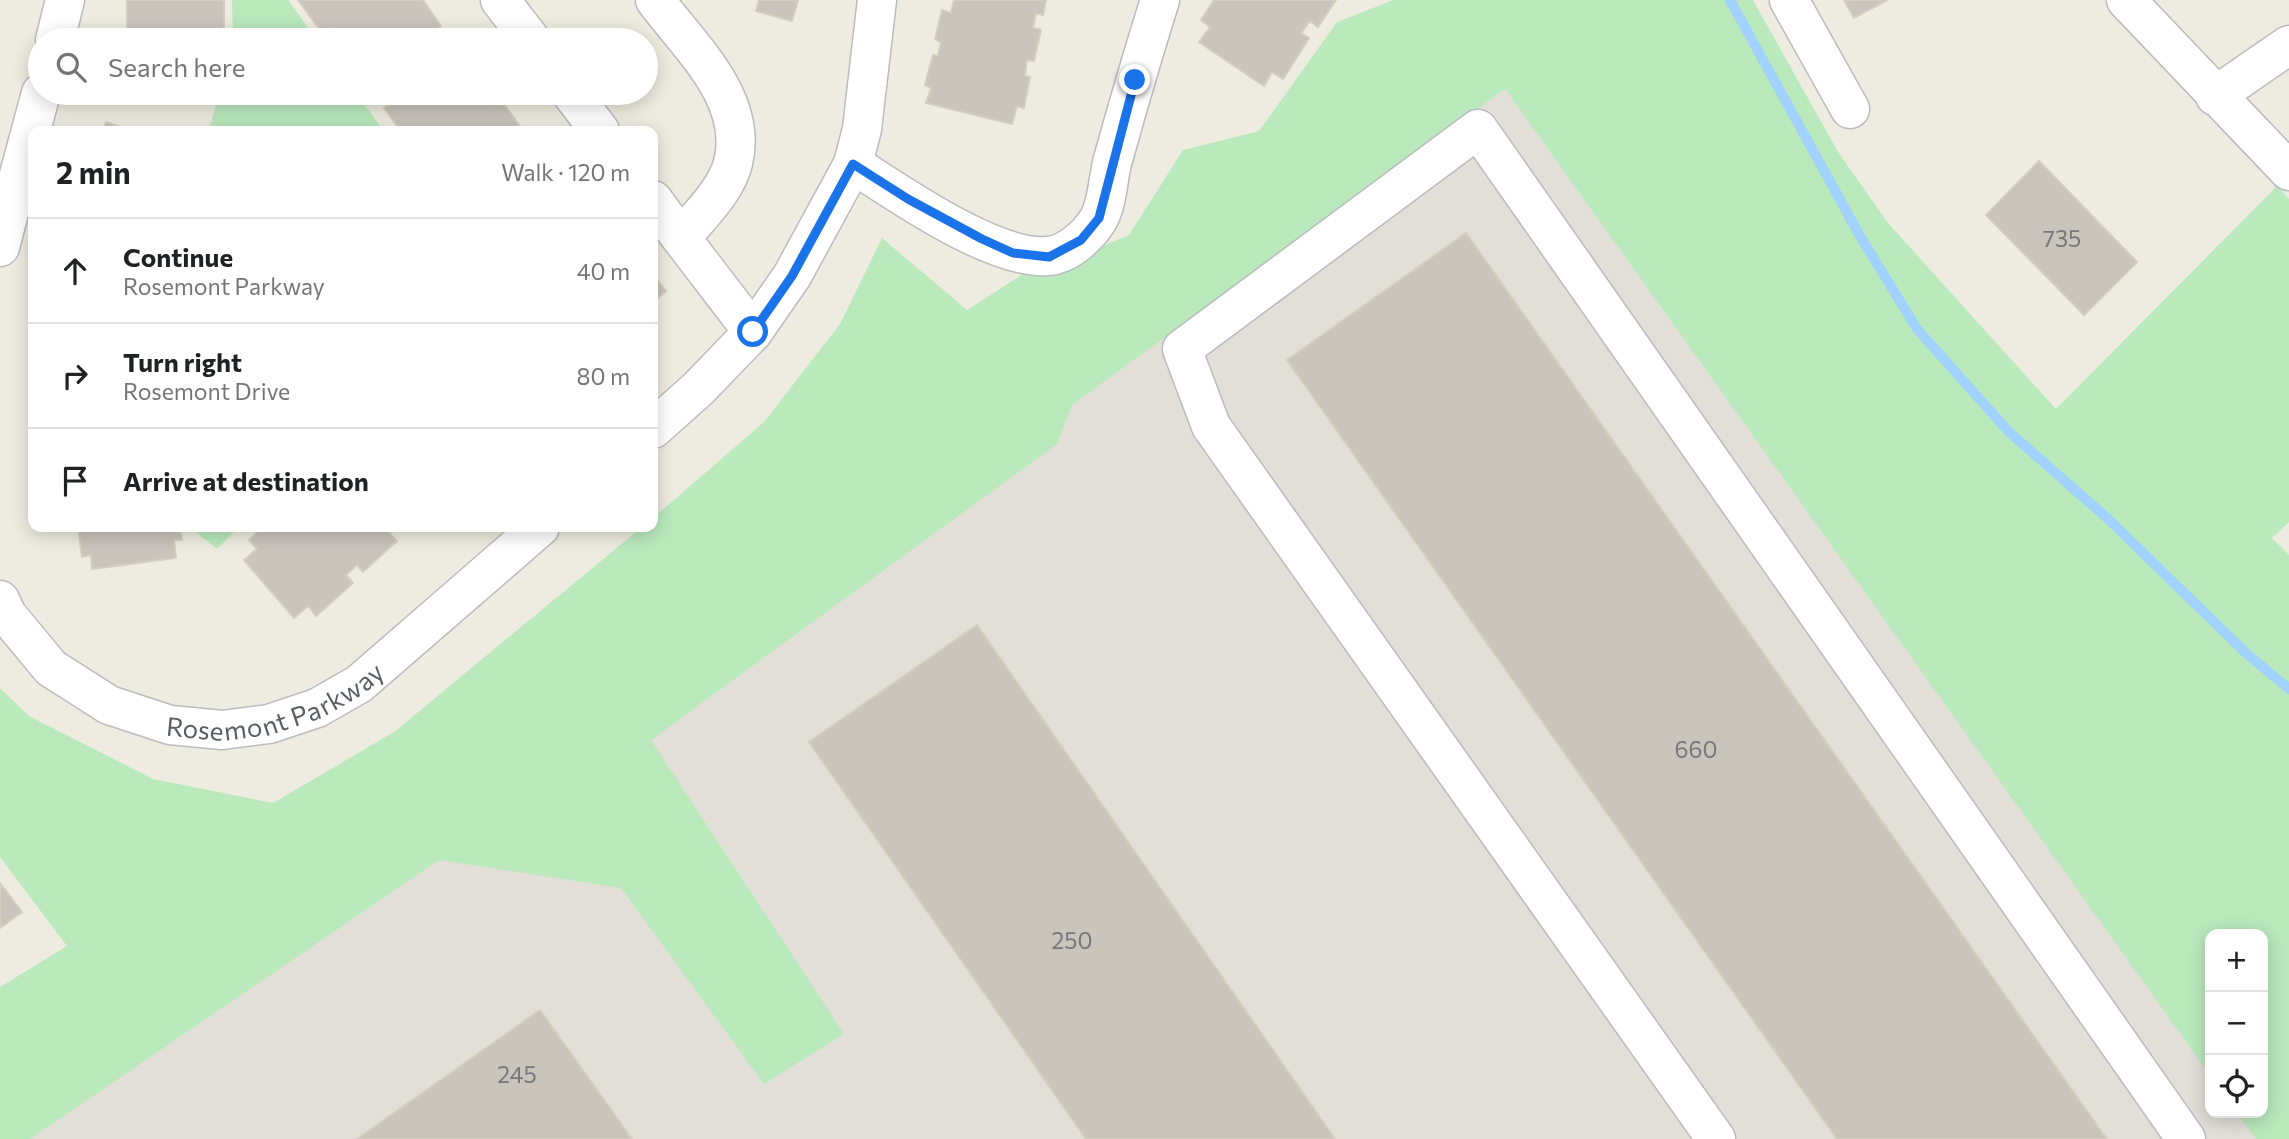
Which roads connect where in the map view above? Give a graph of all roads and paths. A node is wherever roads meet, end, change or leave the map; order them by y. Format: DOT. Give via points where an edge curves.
graph roads {
  1 [pos="65,0"];
  2 [pos="500,0"];
  3 [pos="655,0"];
  4 [pos="877,0"];
  5 [pos="1160,0"];
  6 [pos="1789,0"];
  7 [pos="2126,0"];
  8 [pos="58,28"];
  9 [pos="522,28"];
  10 [pos="2289,45"];
  11 [pos="2215,96"];
  12 [pos="37,105"];
  13 [pos="580,105"];
  14 [pos="1850,109"];
  15 [pos="30,126"];
  16 [pos="596,126"];
  17 [pos="28,132"];
  18 [pos="853,164"];
  19 [pos="2289,171"];
  20 [pos="7,195"];
  21 [pos="658,207"];
  22 [pos="681,238"];
  23 [pos="0,247"];
  24 [pos="753,332"];
  25 [pos="658,425"];
  26 [pos="534,532"];
  27 [pos="0,600"];
  28 [pos="1716,1139"];
  29 [pos="2186,1139"];
  1 -- 8 [label="street"];
  2 -- 9 [label="street"];
  3 -- 22 [label="street" via="725,92 736,128 733,164 720,190"];
  4 -- 18 [label="street" via="862,130"];
  5 -- 18 [label="street" via="1099,218 1069,248 1049,257 1013,253 908,199"];
  6 -- 14 [label="street"];
  7 -- 11 [label="street"];
  10 -- 11 [label="street"];
  11 -- 19 [label="street"];
  12 -- 15 [label="street"];
  13 -- 16 [label="street"];
  17 -- 20 [label="street"];
  18 -- 24 [label="street" via="792,276"];
  20 -- 23 [label="street"];
  21 -- 22 [label="street"];
  22 -- 24 [label="street"];
  24 -- 25 [label="street"];
  26 -- 27 [label="street, Rosemont Parkway" via="359,684 317,708 269,724 222,730 170,725 109,705 51,667 7,615"];
  28 -- 29 [label="street" via="1211,426 1182,349 1478,128"];
}
